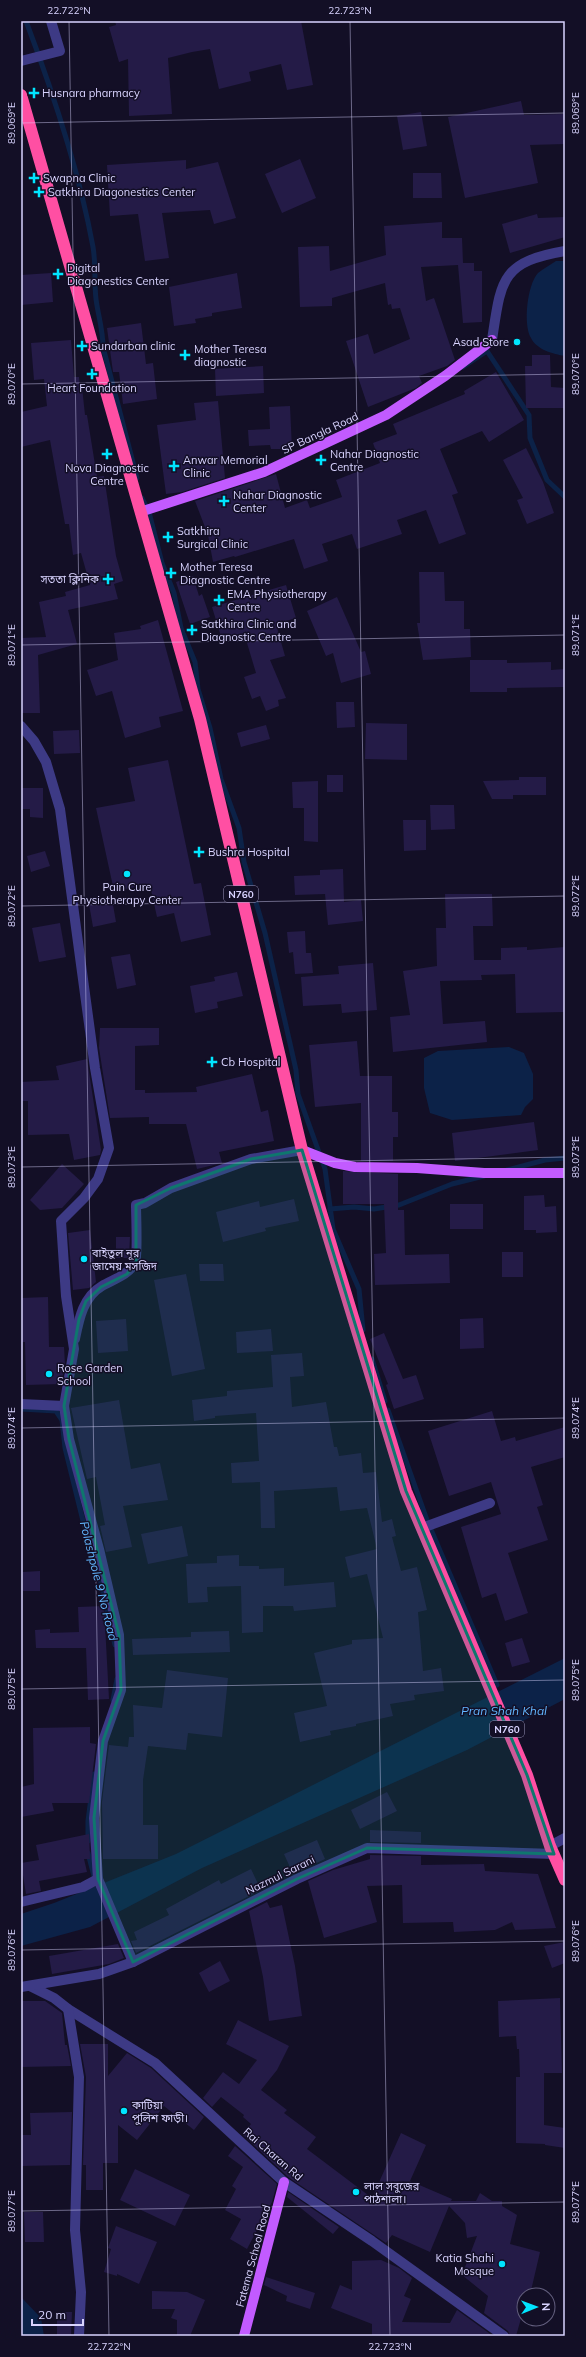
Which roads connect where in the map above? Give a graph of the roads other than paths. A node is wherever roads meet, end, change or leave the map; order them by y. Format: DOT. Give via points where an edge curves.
graph roads {
  1 [pos="52,21"];
  2 [pos="21,62"];
  3 [pos="21,95"];
  4 [pos="565,250"];
  5 [pos="492,340"];
  6 [pos="140,512"];
  7 [pos="21,726"];
  8 [pos="302,1150"];
  9 [pos="565,1173"];
  10 [pos="74,1349"];
  11 [pos="21,1404"];
  12 [pos="64,1406"];
  13 [pos="490,1503"];
  14 [pos="422,1528"];
  15 [pos="565,1838"];
  16 [pos="552,1850"];
  17 [pos="98,1879"];
  18 [pos="565,1880"];
  19 [pos="21,1902"];
  20 [pos="133,1962"];
  21 [pos="25,1987"];
  22 [pos="68,2009"];
  23 [pos="284,2182"];
  24 [pos="79,2336"];
  25 [pos="244,2336"];
  26 [pos="504,2336"];
  1 -- 2 [label="street" via="60,50"];
  3 -- 6 [label="highway, N760"];
  4 -- 5 [label="street" via="522,263 510,272 499,295"];
  5 -- 6 [label="main road, SP Bangla Road" via="445,376 386,415 264,472"];
  6 -- 8 [label="highway, N760" via="200,719"];
  7 -- 10 [label="street" via="34,741 46,762 60,809 95,1068 109,1148 98,1179 84,1198 61,1221 66,1296"];
  8 -- 9 [label="main road" via="335,1163 354,1167 417,1168 484,1174"];
  8 -- 10 [label="street" via="251,1159 171,1188 145,1203 136,1205 136,1262 127,1274 101,1287 86,1301 79,1319"];
  8 -- 14 [label="highway, N760" via="406,1491"];
  10 -- 12 [label="street"];
  11 -- 12 [label="street"];
  12 -- 17 [label="street" via="69,1439 119,1635 121,1690 103,1741 94,1818"];
  13 -- 14 [label="street"];
  14 -- 16 [label="highway, N760" via="527,1775"];
  15 -- 16 [label="street"];
  16 -- 18 [label="highway, N760"];
  16 -- 20 [label="street, Nazmul Sarani" via="367,1848 297,1879"];
  17 -- 19 [label="street" via="83,1887"];
  17 -- 20 [label="street"];
  20 -- 21 [label="street, Nazmul Sarani" via="99,1974"];
  21 -- 22 [label="street, Rai Charan Rd" via="54,1998"];
  22 -- 23 [label="street, Rai Charan Rd" via="155,2063"];
  22 -- 24 [label="street" via="79,2077 75,2230 81,2292"];
  23 -- 25 [label="main road, Fatema School Road"];
  23 -- 26 [label="street, Rai Charan Rd" via="372,2241"];
}
